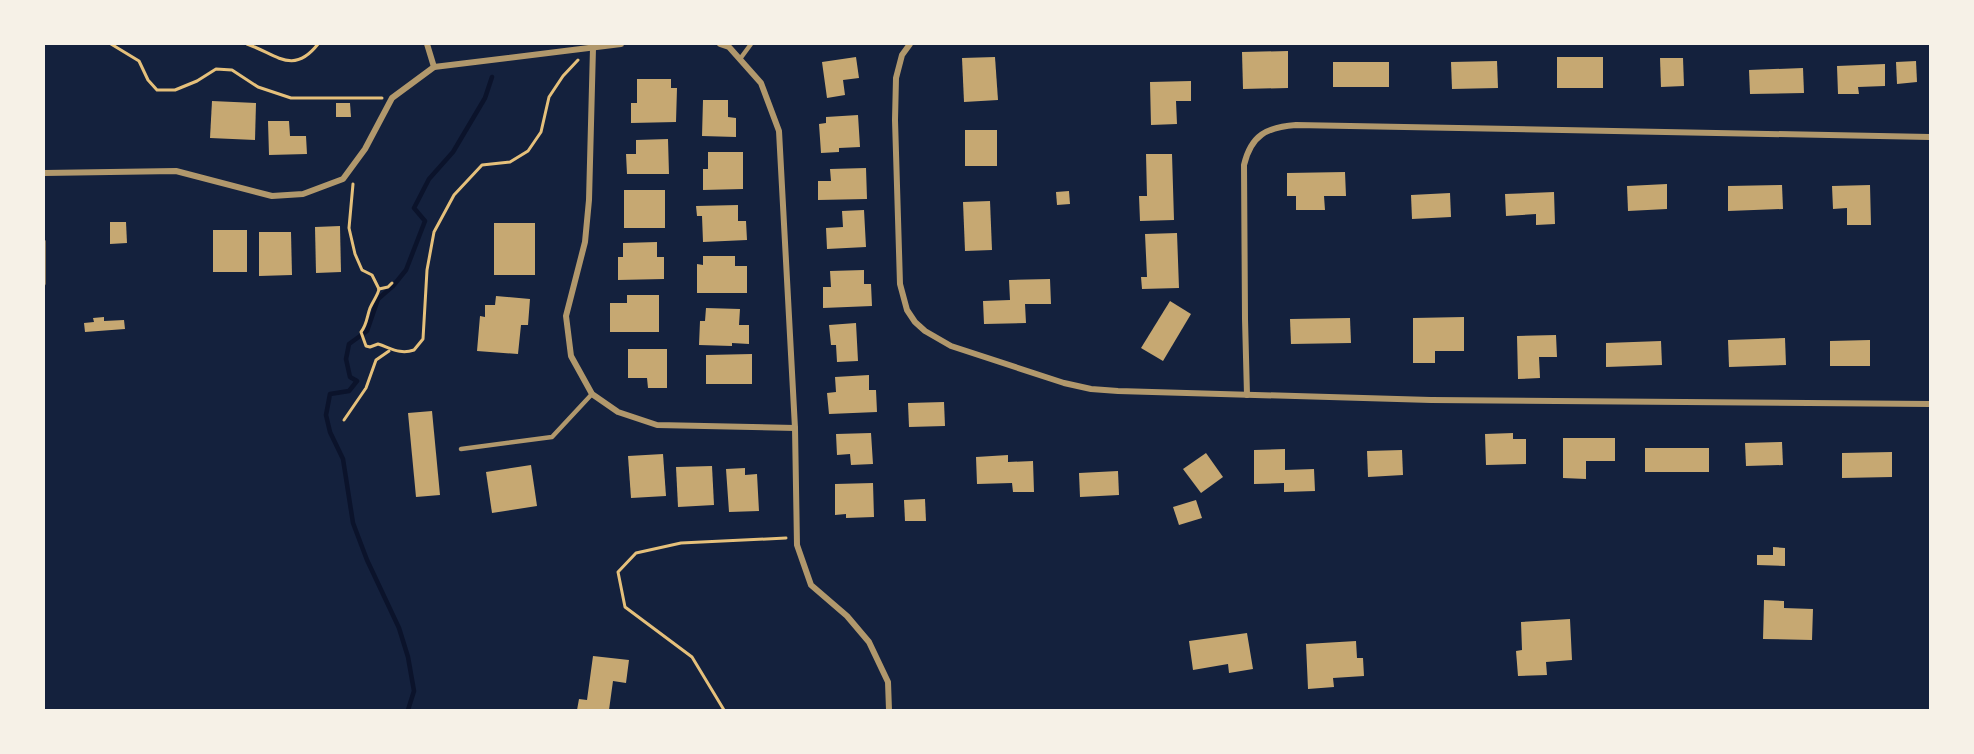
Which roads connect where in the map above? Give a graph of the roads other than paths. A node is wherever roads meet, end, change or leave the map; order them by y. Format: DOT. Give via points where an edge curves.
graph roads {
  1 [pos="427,44"];
  2 [pos="621,44"];
  3 [pos="720,44"];
  4 [pos="751,44"];
  5 [pos="910,44"];
  6 [pos="593,48"];
  7 [pos="740,59"];
  8 [pos="434,67"];
  9 [pos="1930,137"];
  10 [pos="44,173"];
  11 [pos="592,394"];
  12 [pos="1247,395"];
  13 [pos="1930,404"];
  14 [pos="795,428"];
  15 [pos="461,448"];
  16 [pos="889,711"];
  1 -- 8 [label="street"];
  2 -- 6 [label="street"];
  3 -- 7 [label="street"];
  4 -- 7 [label="lane"];
  5 -- 12 [label="street" via="902,55 896,78 895,120 900,284 907,310 915,322 951,346 1064,384 1118,391"];
  6 -- 8 [label="street"];
  6 -- 11 [label="street" via="585,242 566,316 571,356"];
  7 -- 14 [label="street" via="761,83 778,131"];
  8 -- 10 [label="street" via="392,98 365,149 343,179 303,194 272,196 176,171"];
  9 -- 12 [label="street" via="1296,125 1266,131 1247,151 1244,165"];
  11 -- 14 [label="street" via="618,412 657,425"];
  11 -- 15 [label="lane" via="552,437"];
  12 -- 13 [label="street"];
  14 -- 16 [label="street" via="797,545 811,585 847,616 869,642 888,682"];
}
